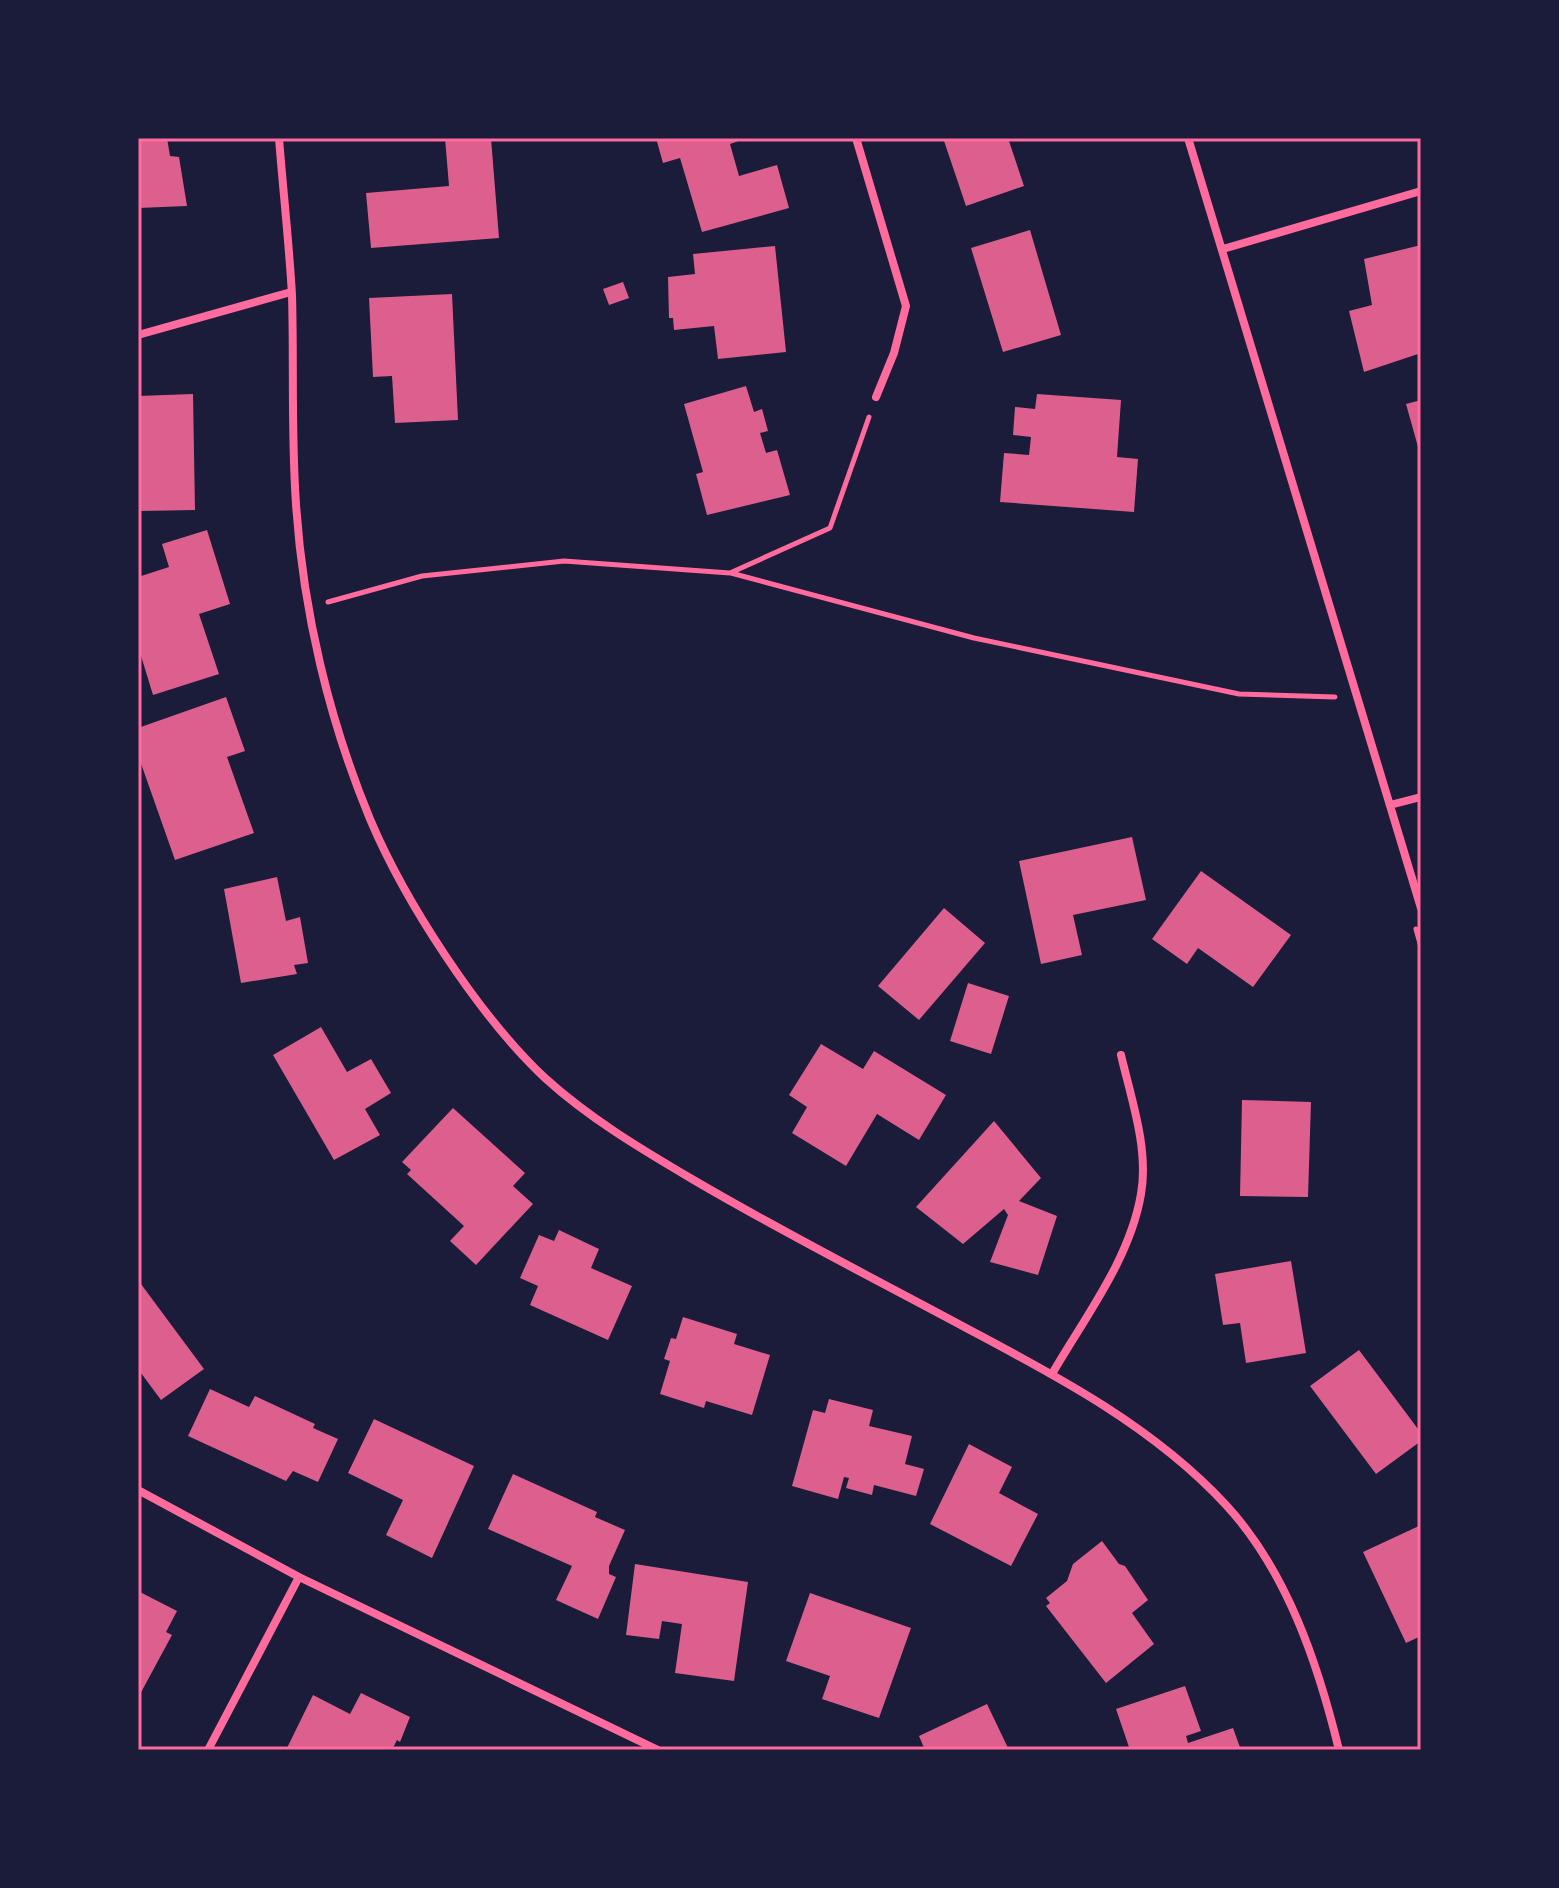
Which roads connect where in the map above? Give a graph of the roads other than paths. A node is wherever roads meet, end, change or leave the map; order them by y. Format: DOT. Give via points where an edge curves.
graph roads {
  1 [pos="279,138"];
  2 [pos="856,138"];
  3 [pos="1188,138"];
  4 [pos="1421,191"];
  5 [pos="1223,249"];
  6 [pos="291,292"];
  7 [pos="138,335"];
  8 [pos="876,397"];
  9 [pos="1421,797"];
  10 [pos="1390,805"];
  11 [pos="1421,908"];
  12 [pos="1121,1055"];
  13 [pos="1052,1374"];
  14 [pos="138,1490"];
  15 [pos="299,1577"];
  16 [pos="208,1750"];
  17 [pos="658,1750"];
  18 [pos="1339,1750"];
  1 -- 6 [label="street"];
  2 -- 8 [label="street" via="906,306"];
  3 -- 5 [label="street"];
  4 -- 5 [label="street"];
  5 -- 10 [label="street"];
  6 -- 7 [label="street"];
  6 -- 13 [label="street" via="296,505 308,608 333,715 371,821 426,924 485,1008 543,1075 588,1113 715,1192"];
  9 -- 10 [label="street"];
  10 -- 11 [label="street"];
  12 -- 13 [label="street" via="1141,1147 1142,1192 1128,1243"];
  13 -- 18 [label="street" via="1179,1461 1228,1507 1296,1615"];
  14 -- 15 [label="street"];
  15 -- 16 [label="street"];
  15 -- 17 [label="street"];
}
